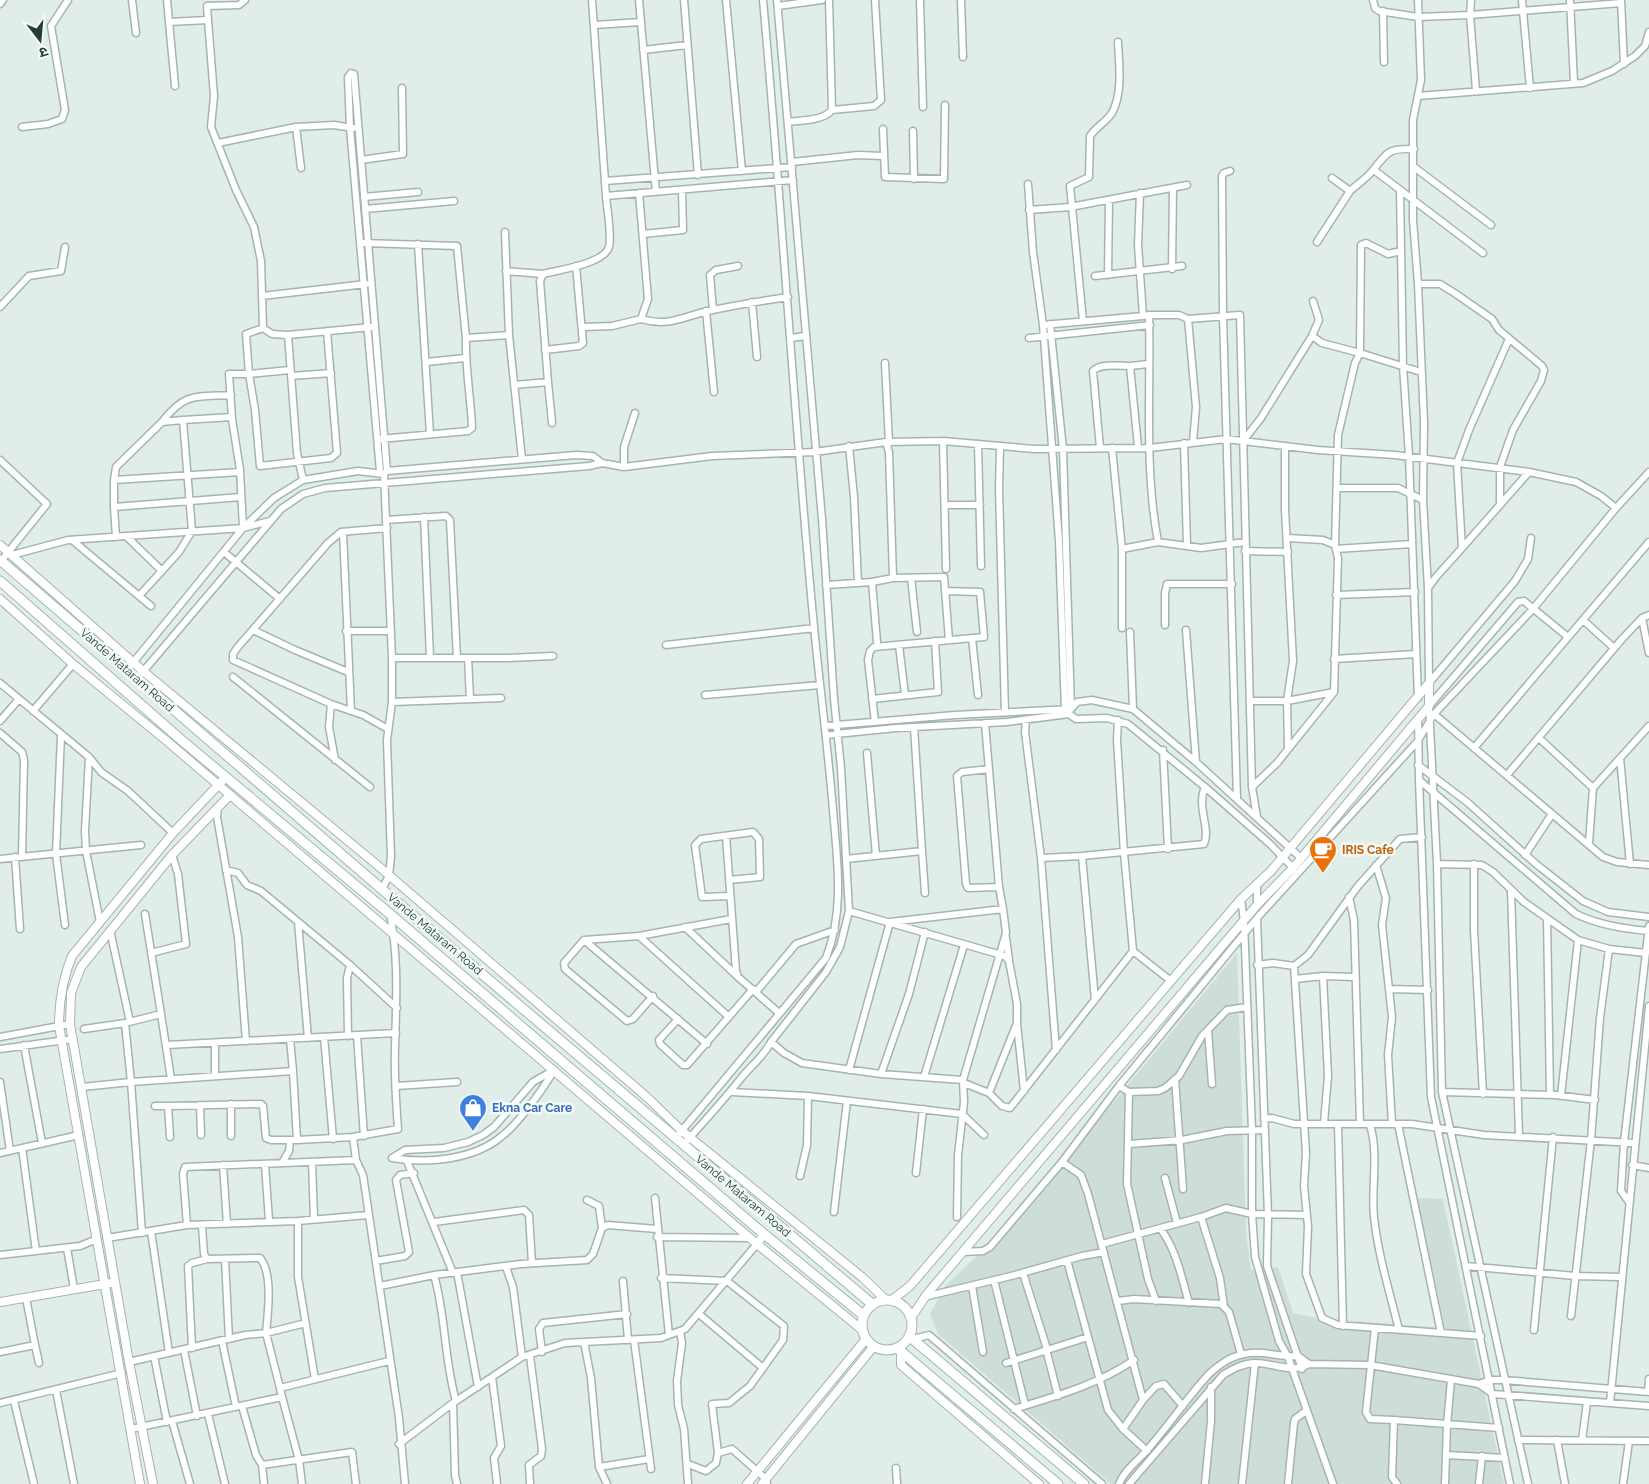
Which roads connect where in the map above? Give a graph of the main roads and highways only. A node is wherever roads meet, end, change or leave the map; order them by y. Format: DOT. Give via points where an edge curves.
graph roads {
  1 [pos="0,561"];
  2 [pos="0,581"];
  3 [pos="872,1304"];
  4 [pos="863,1315"];
  5 [pos="911,1337"];
  6 [pos="899,1349"];
  7 [pos="1058,1484"];
  8 [pos="1084,1484"];
  1 -- 3 [label="main road, Vande Mataram Road" via="127,670 140,674 382,889"];
  2 -- 4 [label="main road, Vande Mataram Road" via="226,778"];
  3 -- 4 [label="main road"];
  3 -- 5 [label="main road" via="888,1300 904,1306 911,1318"];
  4 -- 6 [label="main road" via="861,1329 866,1339 881,1349"];
  5 -- 6 [label="main road"];
  5 -- 8 [label="main road"];
  6 -- 7 [label="main road"];
}
